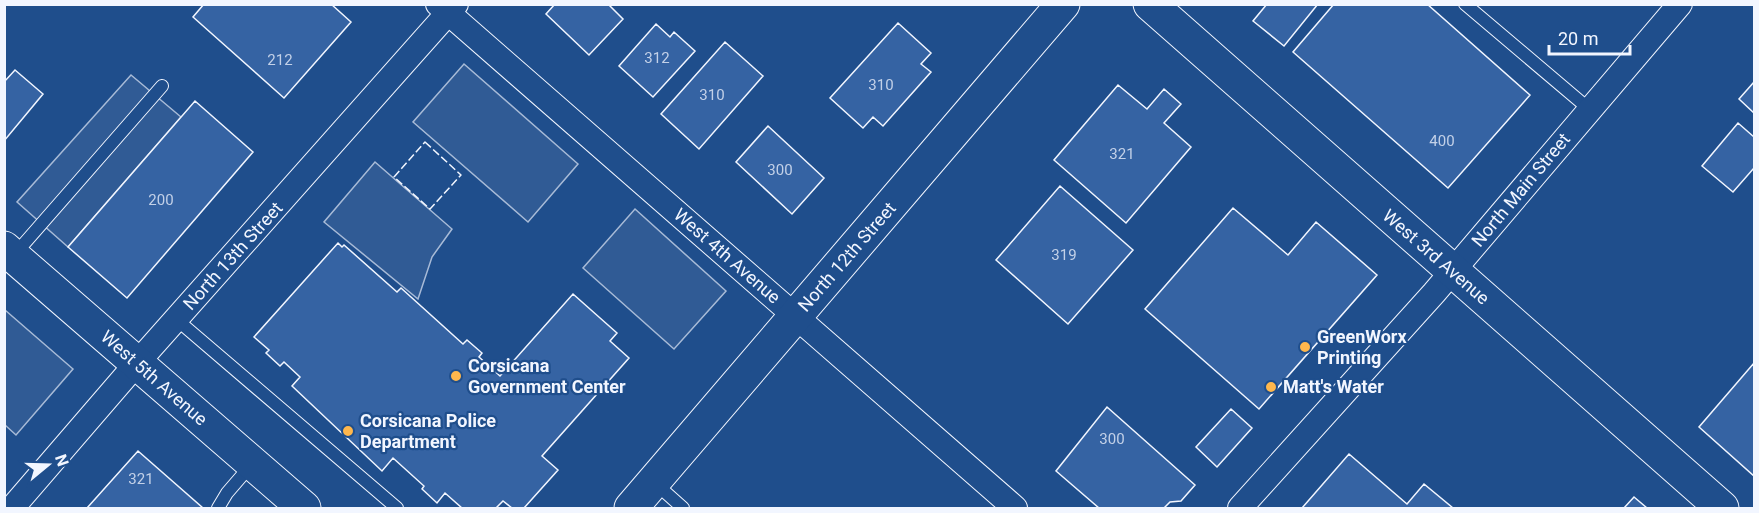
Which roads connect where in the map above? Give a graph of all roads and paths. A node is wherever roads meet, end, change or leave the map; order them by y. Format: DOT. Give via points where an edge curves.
graph roads {
  1 [pos="1063,4"];
  2 [pos="1150,4"];
  3 [pos="1465,4"];
  4 [pos="1680,4"];
  5 [pos="447,8"];
  6 [pos="162,86"];
  7 [pos="1589,109"];
  8 [pos="9,252"];
  9 [pos="1452,271"];
  10 [pos="796,316"];
  11 [pos="176,319"];
  12 [pos="137,363"];
  13 [pos="252,464"];
  14 [pos="654,482"];
  15 [pos="12,508"];
  16 [pos="218,508"];
  17 [pos="304,508"];
  18 [pos="397,508"];
  19 [pos="631,508"];
  20 [pos="684,508"];
  21 [pos="1014,508"];
  22 [pos="1240,508"];
  23 [pos="1721,508"];
  1 -- 10 [label="street, North 12th Street"];
  2 -- 9 [label="street, West 3rd Avenue"];
  3 -- 7 [label="lane"];
  4 -- 7 [label="street, North Main Street"];
  5 -- 10 [label="street, West 4th Avenue"];
  5 -- 11 [label="street, North 13th Street"];
  6 -- 8 [label="lane"];
  7 -- 9 [label="street, North Main Street"];
  8 -- 12 [label="street, West 5th Avenue"];
  9 -- 22 [label="street, North Main Street"];
  9 -- 23 [label="street, West 3rd Avenue"];
  10 -- 14 [label="street, North 12th Street"];
  10 -- 21 [label="street, West 4th Avenue"];
  11 -- 12 [label="street, North 13th Street"];
  11 -- 18 [label="lane"];
  12 -- 13 [label="street, West 5th Avenue"];
  12 -- 15 [label="street, North 13th Street"];
  13 -- 16 [label="lane"];
  13 -- 17 [label="street, West 5th Avenue"];
  14 -- 19 [label="street, North 12th Street"];
  14 -- 20 [label="lane"];
}
